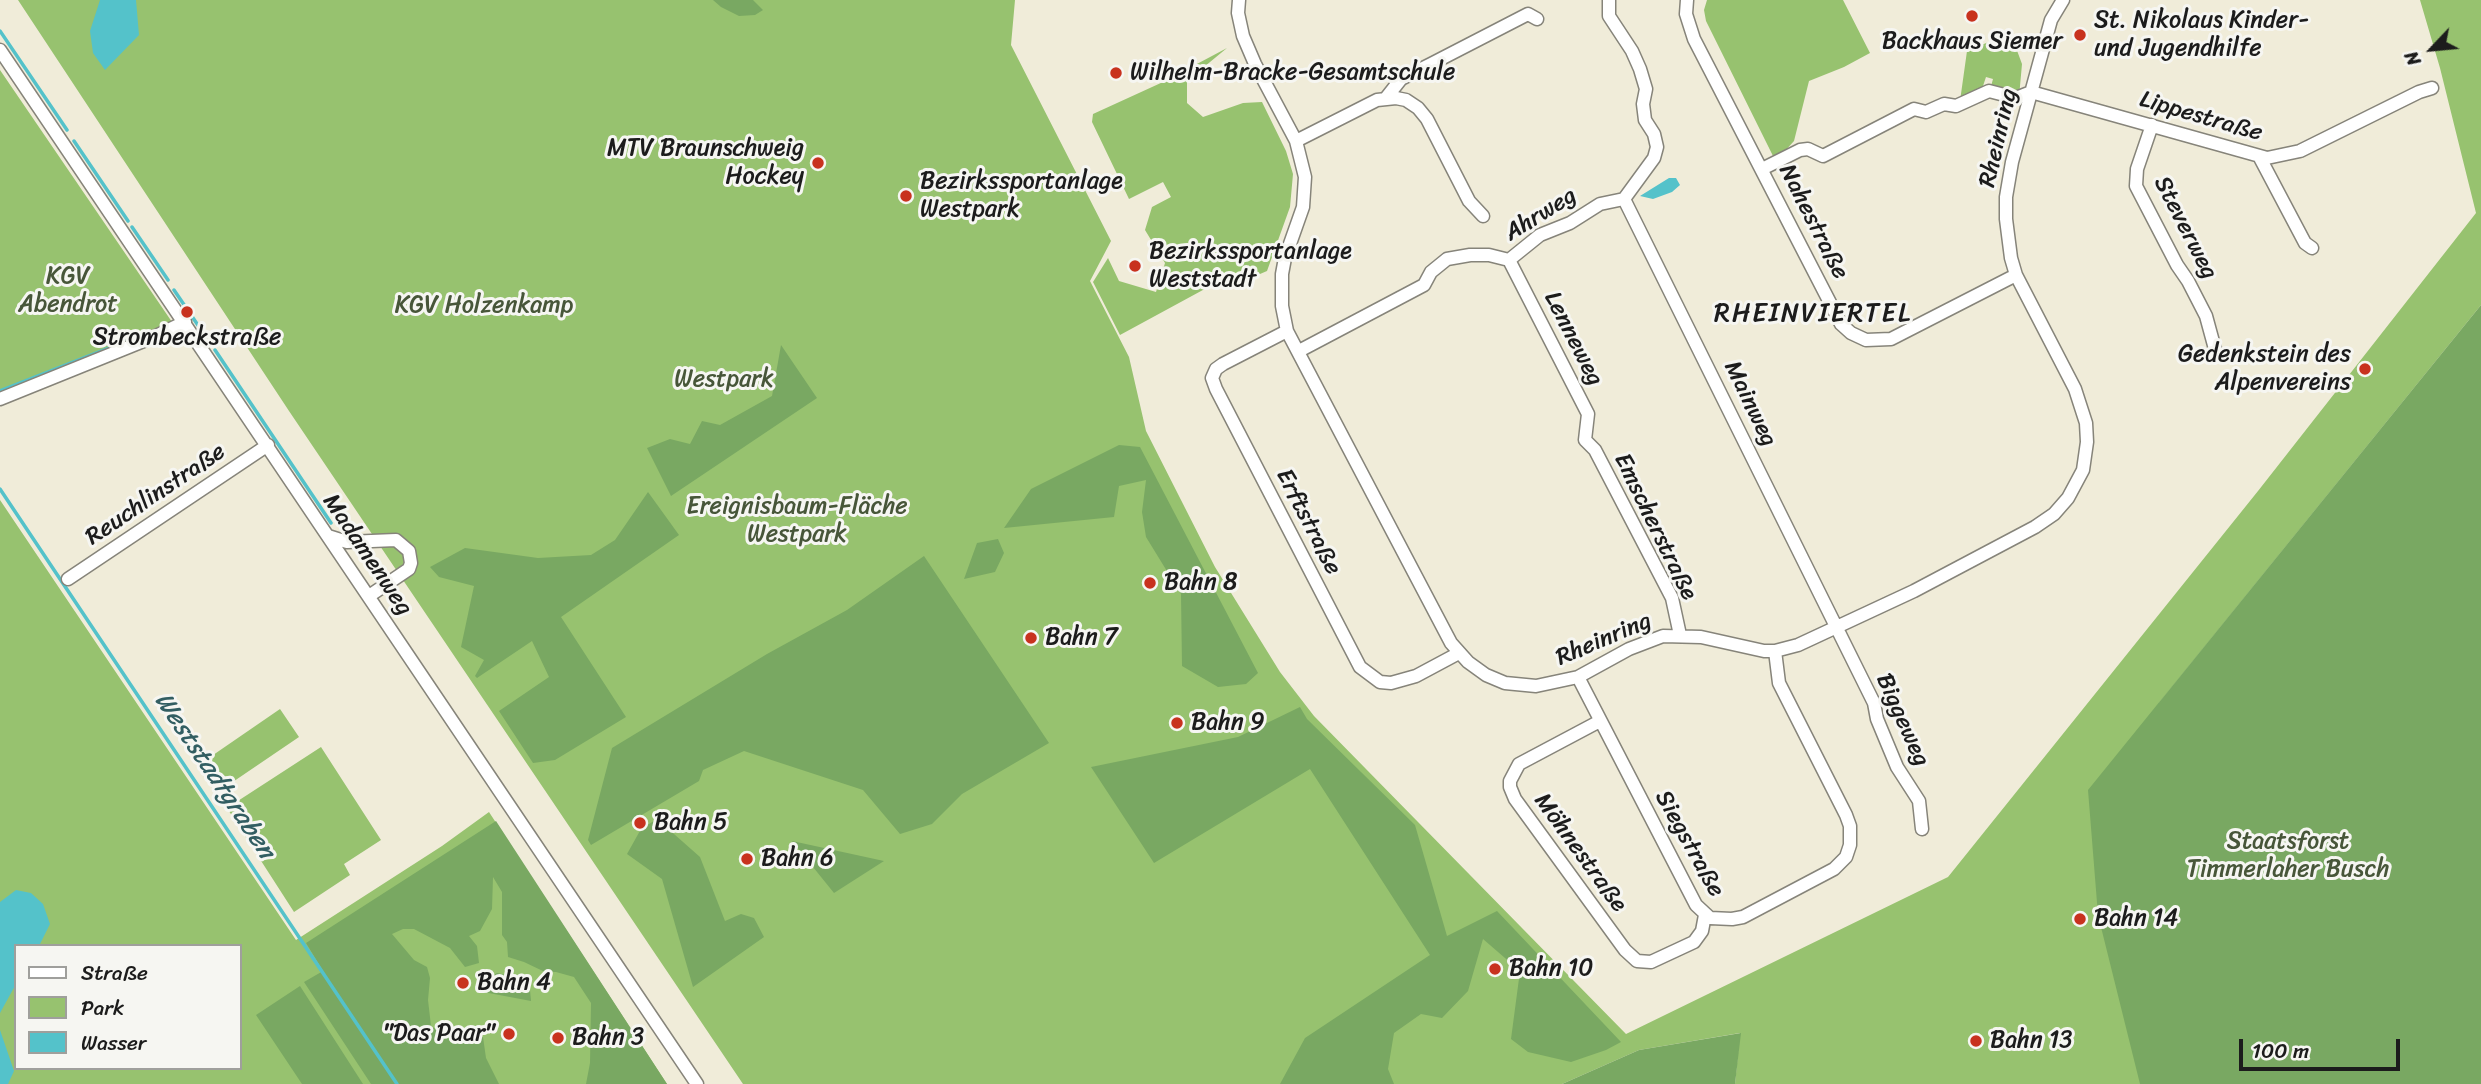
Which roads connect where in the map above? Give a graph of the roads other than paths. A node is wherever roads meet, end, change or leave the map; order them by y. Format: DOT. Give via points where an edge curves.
graph roads {
  1 [pos="1239,0"];
  2 [pos="1609,0"];
  3 [pos="1686,0"];
  4 [pos="2049,0"];
  5 [pos="2063,0"];
  6 [pos="1537,19"];
  7 [pos="2051,20"];
  8 [pos="0,50"];
  9 [pos="2432,88"];
  10 [pos="2031,92"];
  11 [pos="1386,98"];
  12 [pos="2152,125"];
  13 [pos="1296,141"];
  14 [pos="2259,156"];
  15 [pos="1762,169"];
  16 [pos="1624,199"];
  17 [pos="1483,216"];
  18 [pos="2312,248"];
  19 [pos="1510,260"];
  20 [pos="2016,275"];
  21 [pos="185,322"];
  22 [pos="1287,331"];
  23 [pos="2215,349"];
  24 [pos="1299,351"];
  25 [pos="0,399"];
  26 [pos="1585,440"];
  27 [pos="268,446"];
  28 [pos="328,535"];
  29 [pos="68,579"];
  30 [pos="369,596"];
  31 [pos="1838,628"];
  32 [pos="1680,635"];
  33 [pos="1774,651"];
  34 [pos="1459,653"];
  35 [pos="1578,677"];
  36 [pos="1600,721"];
  37 [pos="1922,829"];
  38 [pos="1705,915"];
  39 [pos="697,1084"];
  1 -- 13 [label="street, Rheinring" via="1243,36"];
  2 -- 16 [label="street" via="1609,16 1632,51 1643,79 1645,120 1657,147 1654,159"];
  3 -- 15 [label="street, Nahestraße" via="1694,39"];
  4 -- 7 [label="street, Rheinring"];
  5 -- 7 [label="street, Rheinring"];
  6 -- 11 [label="street" via="1528,14 1401,79"];
  7 -- 10 [label="street, Rheinring"];
  8 -- 21 [label="street, Madamenweg"];
  9 -- 14 [label="street, Lippestraße" via="2300,151 2277,158"];
  10 -- 12 [label="street, Lippestraße"];
  10 -- 15 [label="street, Lippestraße" via="2016,98 1989,91 1956,106 1944,104 1926,112 1914,109 1824,156 1804,149"];
  10 -- 20 [label="street, Rheinring" via="2006,197"];
  11 -- 13 [label="street"];
  11 -- 17 [label="street" via="1406,100 1427,118 1469,201"];
  12 -- 14 [label="street, Lippestraße"];
  12 -- 23 [label="street, Steverweg" via="2136,186 2206,316"];
  13 -- 22 [label="street, Rheinring" via="1305,193 1282,274"];
  14 -- 18 [label="street" via="2305,243"];
  15 -- 20 [label="street, Nahestraße" via="1841,324 1856,336 1891,339"];
  16 -- 19 [label="street, Ahrweg" via="1600,204 1540,235"];
  16 -- 31 [label="street, Mainweg"];
  19 -- 24 [label="street, Ahrweg" via="1489,255 1447,259 1424,285"];
  19 -- 26 [label="street, Lenneweg" via="1588,414"];
  20 -- 31 [label="street, Rheinring" via="2081,403 2087,442 2079,481 2062,507 2035,527"];
  21 -- 25 [label="street"];
  21 -- 27 [label="street, Madamenweg"];
  22 -- 24 [label="street, Rheinring"];
  22 -- 34 [label="street, Erftstraße" via="1223,363 1212,378 1360,667 1380,682 1391,683 1416,676"];
  24 -- 34 [label="street, Rheinring" via="1444,633"];
  26 -- 32 [label="street, Emscherstraße" via="1595,450 1672,598"];
  27 -- 28 [label="street, Madamenweg"];
  27 -- 29 [label="street, Reuchlinstraße"];
  28 -- 30 [label="street, Madamenweg"];
  28 -- 30 [label="street" via="347,542 396,540 409,551 409,569"];
  30 -- 39 [label="street, Madamenweg"];
  31 -- 33 [label="street, Rheinring"];
  31 -- 37 [label="street, Biggeweg" via="1874,703 1897,767 1919,801"];
  32 -- 33 [label="street, Rheinring"];
  32 -- 35 [label="street, Rheinring" via="1647,641"];
  33 -- 38 [label="street, Siegstraße" via="1779,683 1846,815 1850,845 1834,869 1743,917"];
  34 -- 35 [label="street, Rheinring" via="1486,675 1516,685 1546,685"];
  35 -- 36 [label="street, Siegstraße"];
  36 -- 38 [label="street, Siegstraße" via="1683,883"];
  36 -- 38 [label="street, Möhnestraße" via="1519,764 1510,781 1515,799 1637,961 1651,962 1694,942"];
}
